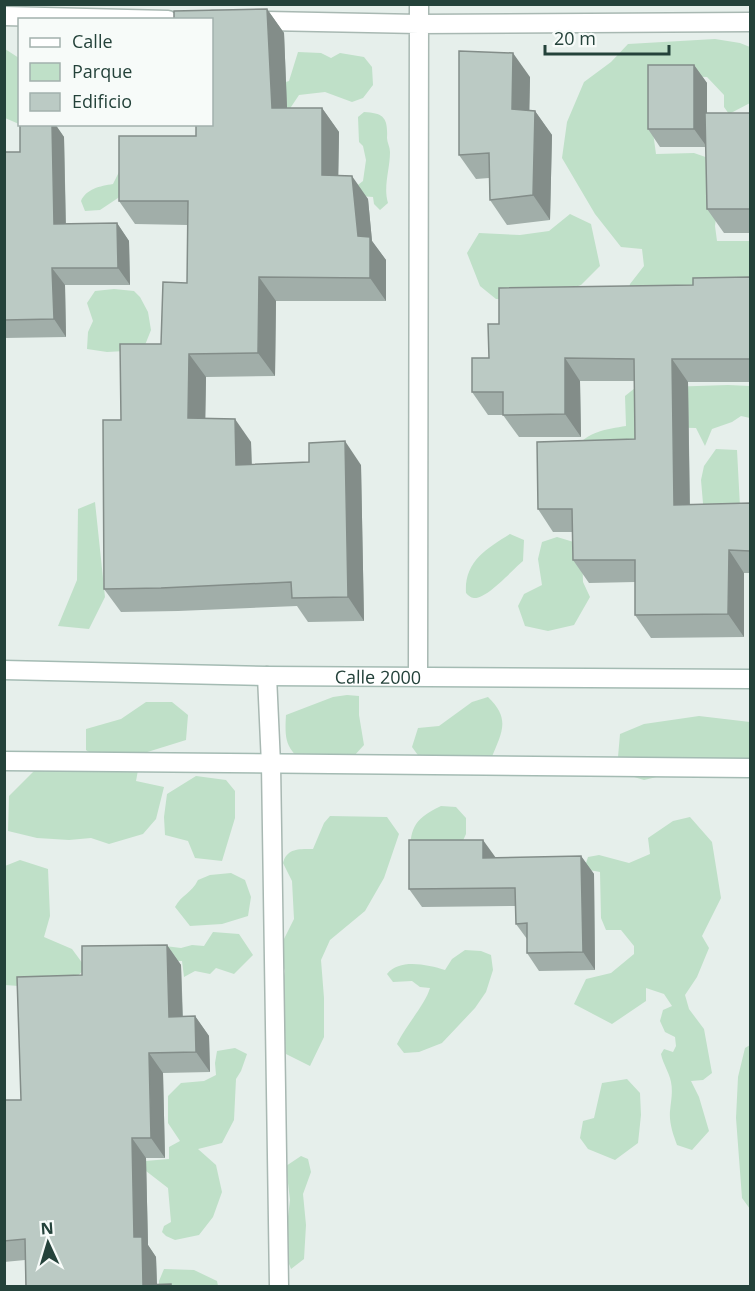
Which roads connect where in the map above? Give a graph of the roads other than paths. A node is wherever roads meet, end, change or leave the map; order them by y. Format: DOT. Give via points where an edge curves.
graph roads {
  1 [pos="419,4"];
  2 [pos="4,16"];
  3 [pos="86,18"];
  4 [pos="213,20"];
  5 [pos="750,22"];
  6 [pos="419,24"];
  7 [pos="4,670"];
  8 [pos="267,676"];
  9 [pos="418,676"];
  10 [pos="750,678"];
  11 [pos="4,761"];
  12 [pos="271,764"];
  13 [pos="750,768"];
  14 [pos="279,1287"];
  1 -- 6 [label="street"];
  2 -- 3 [label="street"];
  4 -- 6 [label="street"];
  5 -- 6 [label="street"];
  6 -- 9 [label="street"];
  7 -- 8 [label="street, Calle 2000"];
  8 -- 9 [label="street, Calle 2000"];
  8 -- 12 [label="street"];
  9 -- 10 [label="street, Calle 2000"];
  11 -- 12 [label="street"];
  12 -- 13 [label="street"];
  12 -- 14 [label="street"];
}
